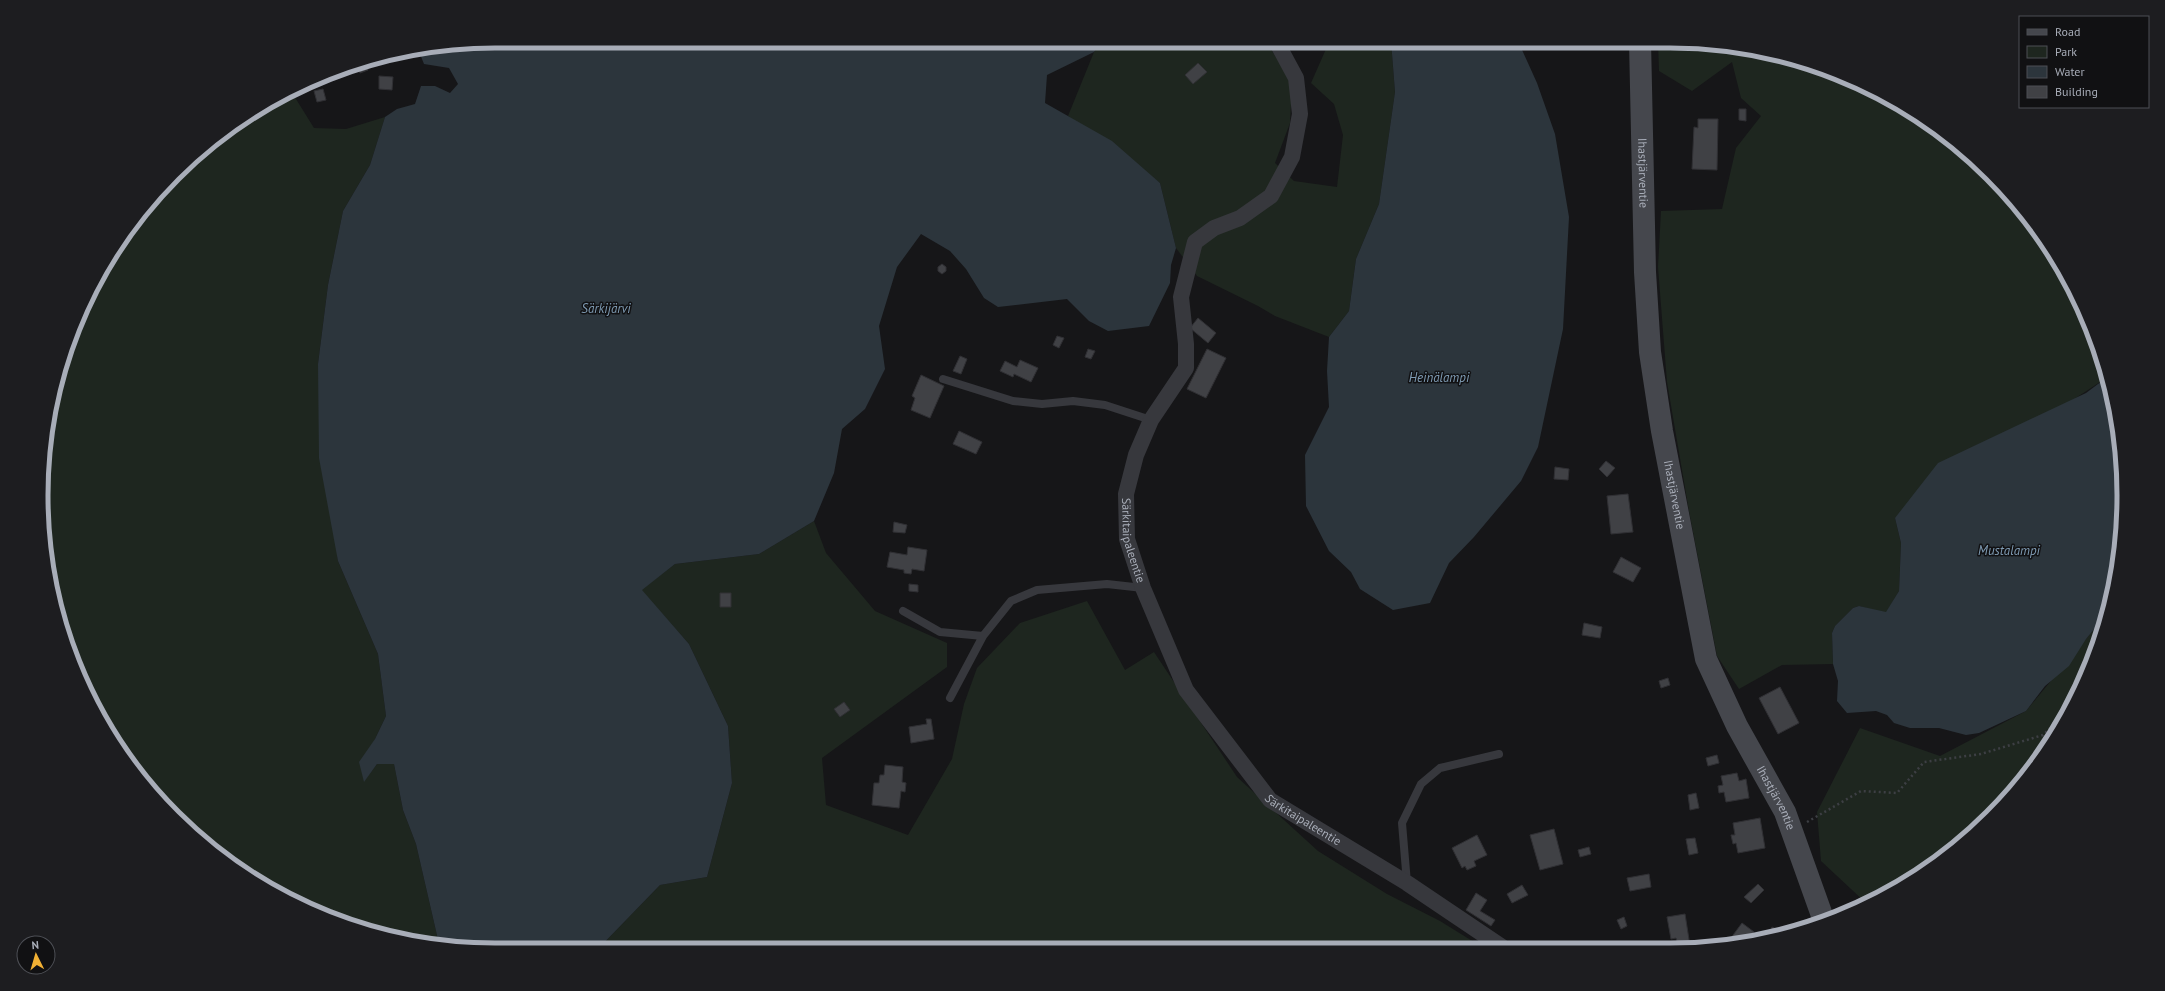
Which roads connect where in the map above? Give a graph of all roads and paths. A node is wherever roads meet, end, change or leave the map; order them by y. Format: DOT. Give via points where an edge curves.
graph roads {
  1 [pos="1280,48"];
  2 [pos="1640,48"];
  3 [pos="943,379"];
  4 [pos="1151,420"];
  5 [pos="1143,588"];
  6 [pos="904,611"];
  7 [pos="983,636"];
  8 [pos="950,698"];
  9 [pos="2053,725"];
  10 [pos="1499,754"];
  11 [pos="1792,831"];
  12 [pos="1407,883"];
  13 [pos="1822,916"];
  14 [pos="1496,943"];
  1 -- 4 [label="street, Särkitaipaleentie" via="1296,78 1300,114 1292,157 1271,196 1240,218 1214,228 1195,242 1181,297 1186,368"];
  2 -- 11 [label="street, Ihastjärventie" via="1645,272 1650,352 1680,529 1706,659 1737,726 1785,812"];
  3 -- 4 [label="lane" via="1013,401 1042,404 1073,401 1105,405"];
  4 -- 5 [label="street, Särkitaipaleentie" via="1136,455 1126,494 1127,539"];
  5 -- 7 [label="lane" via="1108,584 1037,590 1011,601"];
  5 -- 12 [label="street, Särkitaipaleentie" via="1186,690 1270,800"];
  6 -- 7 [label="lane" via="940,632"];
  7 -- 8 [label="lane"];
  9 -- 11 [label="path" via="2043,735 1981,754 1924,762 1897,793 1861,791"];
  10 -- 12 [label="lane" via="1440,768 1421,784 1402,823"];
  11 -- 13 [label="street, Ihastjärventie"];
  12 -- 14 [label="street, Särkitaipaleentie"];
}
